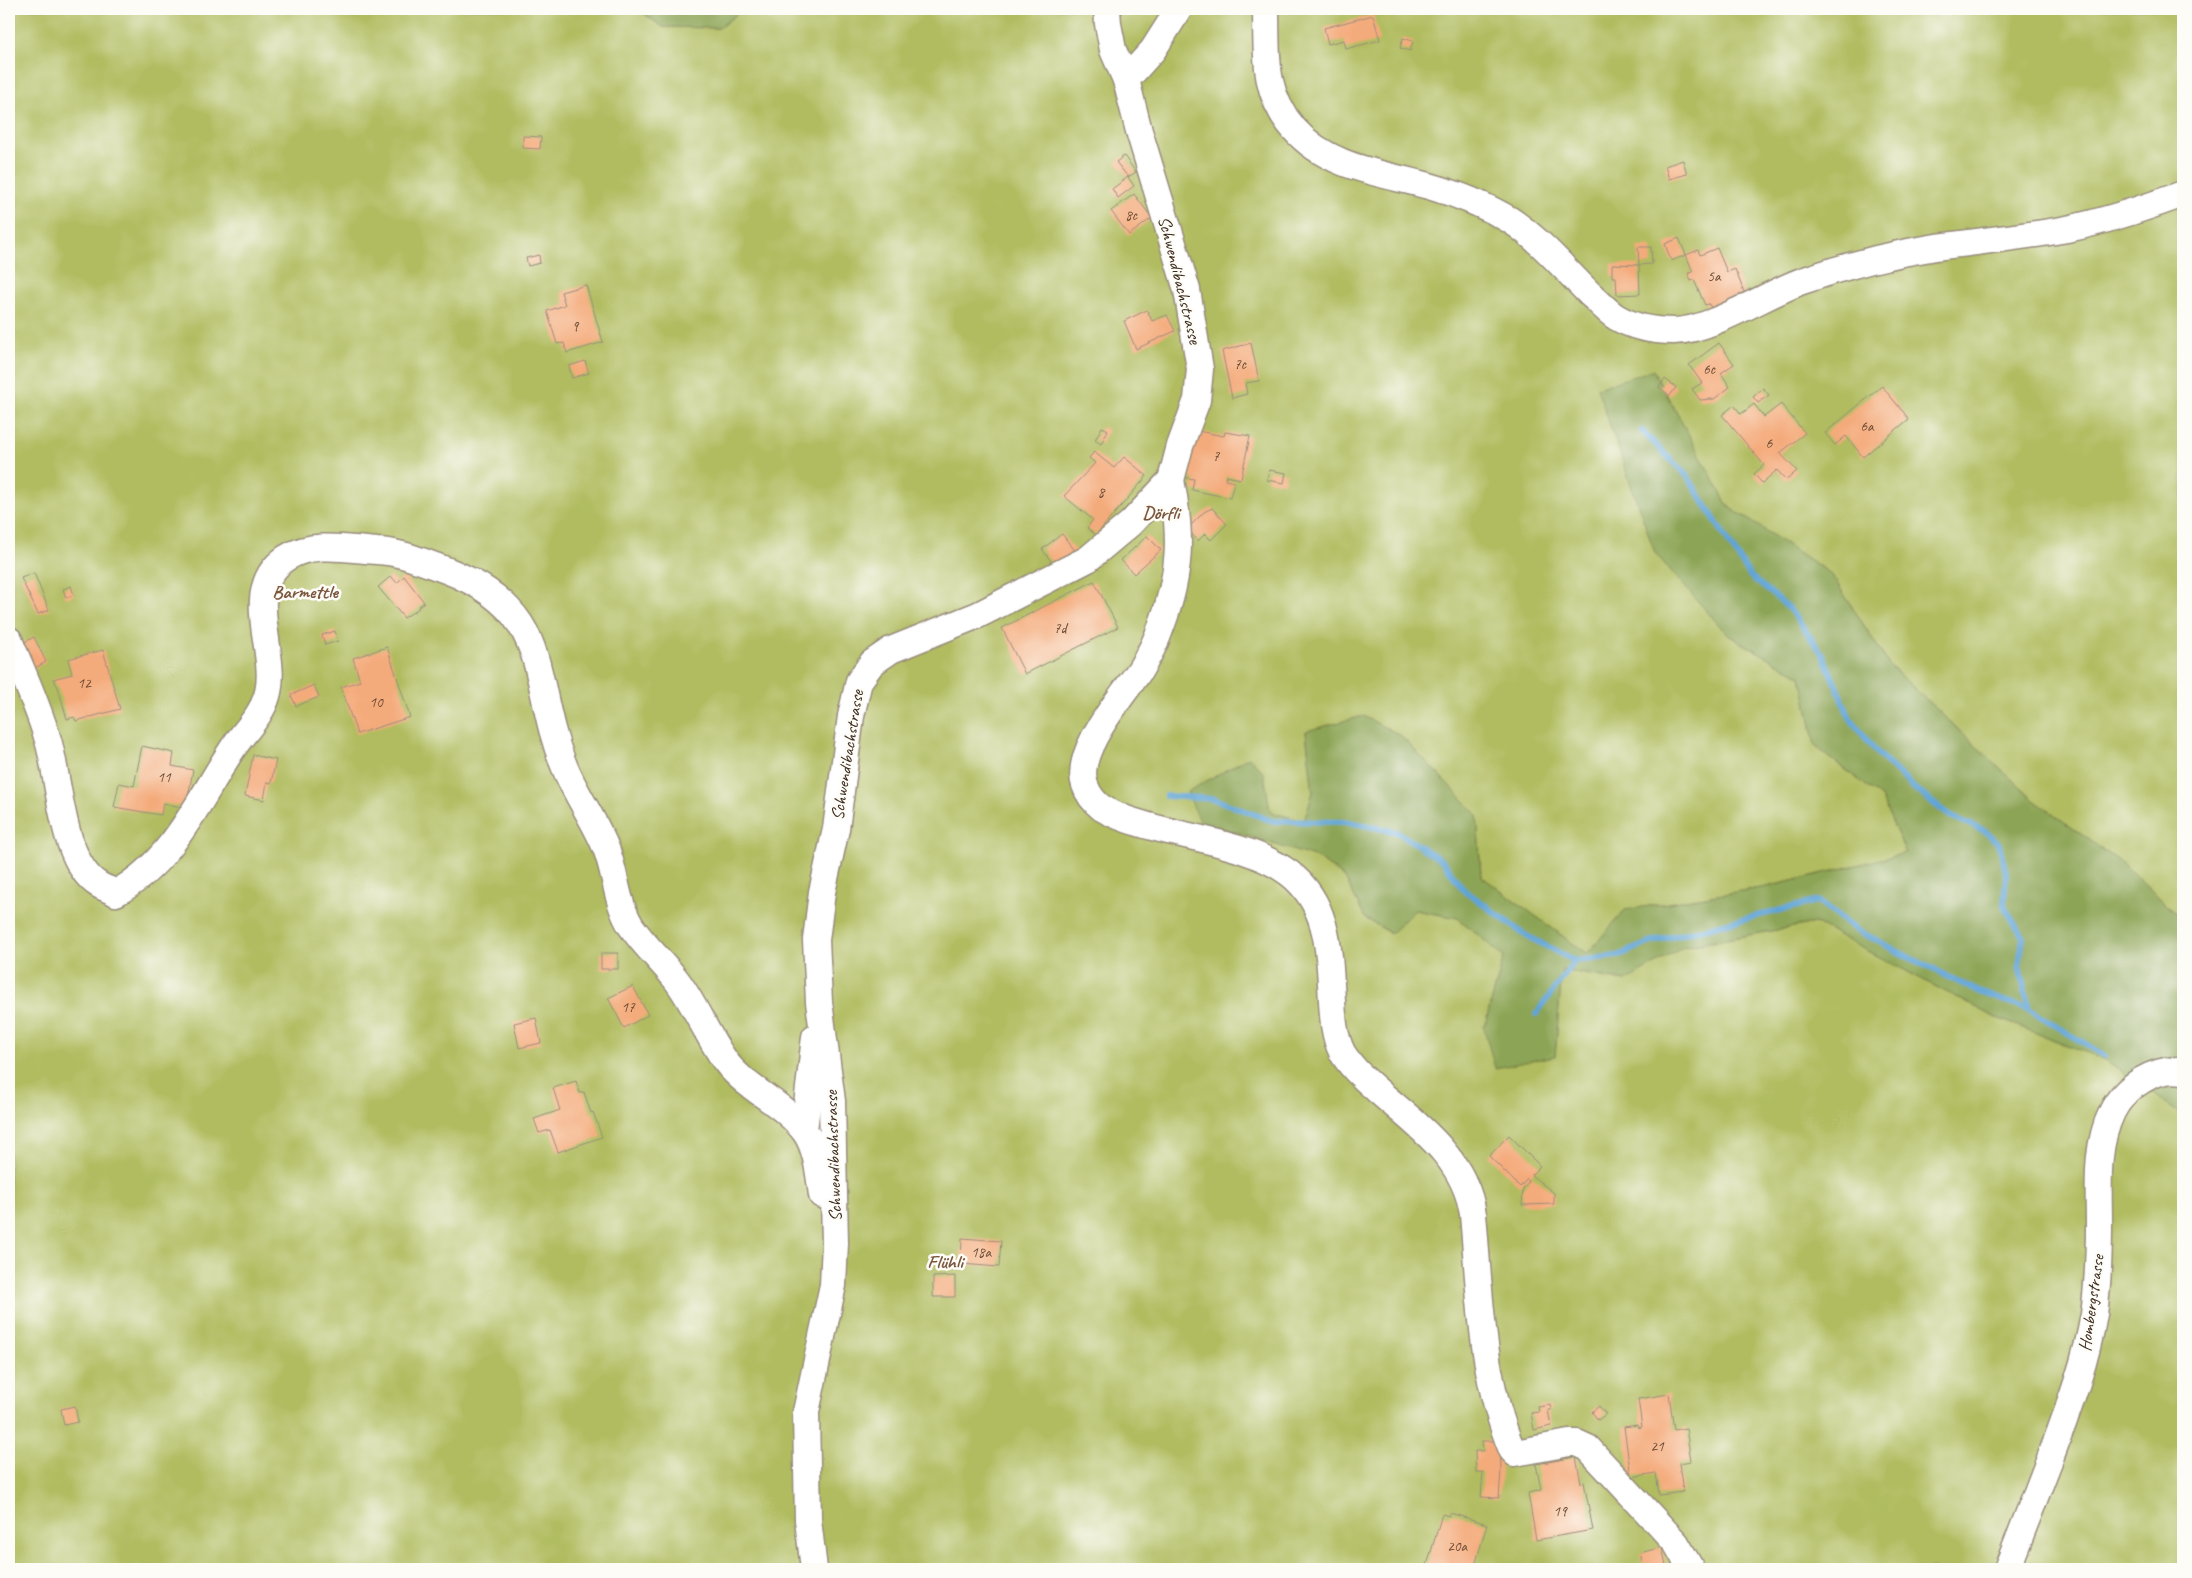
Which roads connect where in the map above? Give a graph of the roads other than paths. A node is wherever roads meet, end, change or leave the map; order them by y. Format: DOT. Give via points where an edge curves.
graph roads {
  1 [pos="1107,9"];
  2 [pos="1179,9"];
  3 [pos="1266,9"];
  4 [pos="1126,80"];
  5 [pos="2183,194"];
  6 [pos="1172,480"];
  7 [pos="9,640"];
  8 [pos="819,1002"];
  9 [pos="2183,1071"];
  10 [pos="804,1130"];
  11 [pos="835,1243"];
  12 [pos="814,1569"];
  13 [pos="1691,1569"];
  14 [pos="2007,1569"];
  1 -- 4 [label="street, Schwendibachstrasse" via="1110,40"];
  2 -- 4 [label="street" via="1152,50"];
  3 -- 5 [label="street" via="1266,58 1271,86 1284,115 1304,139 1354,168 1474,201 1531,236 1612,314 1630,324 1647,328 1690,330 1803,281 1874,261 1934,248 2066,229 2116,218"];
  4 -- 6 [label="street, Schwendibachstrasse" via="1138,131 1184,281 1199,363 1198,400 1180,446"];
  6 -- 8 [label="street, Schwendibachstrasse" via="1131,523 1088,559 978,615 891,650 864,673 855,692 837,822 822,892 816,940"];
  6 -- 13 [label="street" via="1179,537 1169,602 1161,628 1141,668 1088,751 1083,774 1088,791 1100,806 1132,821 1244,851 1270,862 1287,871 1308,891 1327,933 1333,1018 1344,1056 1358,1073 1439,1146 1460,1172 1469,1192 1487,1368 1500,1422 1512,1450 1515,1453 1569,1443 1588,1448 1676,1543"];
  7 -- 10 [label="street" via="38,708 48,741 70,845 88,875 98,885 116,893 135,883 164,853 261,711 269,686 262,607 267,582 279,564 299,552 316,548 384,551 405,554 458,575 487,591 513,612 529,636 565,768 607,850 628,921 678,982 729,1066"];
  8 -- 10 [label="street"];
  8 -- 11 [label="street, Schwendibachstrasse" via="832,1102"];
  9 -- 14 [label="street, Hombergstrasse" via="2164,1071 2131,1088 2120,1099 2107,1124 2099,1165 2098,1285 2088,1344 2060,1430"];
  10 -- 11 [label="street" via="814,1151"];
  11 -- 12 [label="street, Schwendibachstrasse" via="833,1285 806,1412 808,1520"];
}
